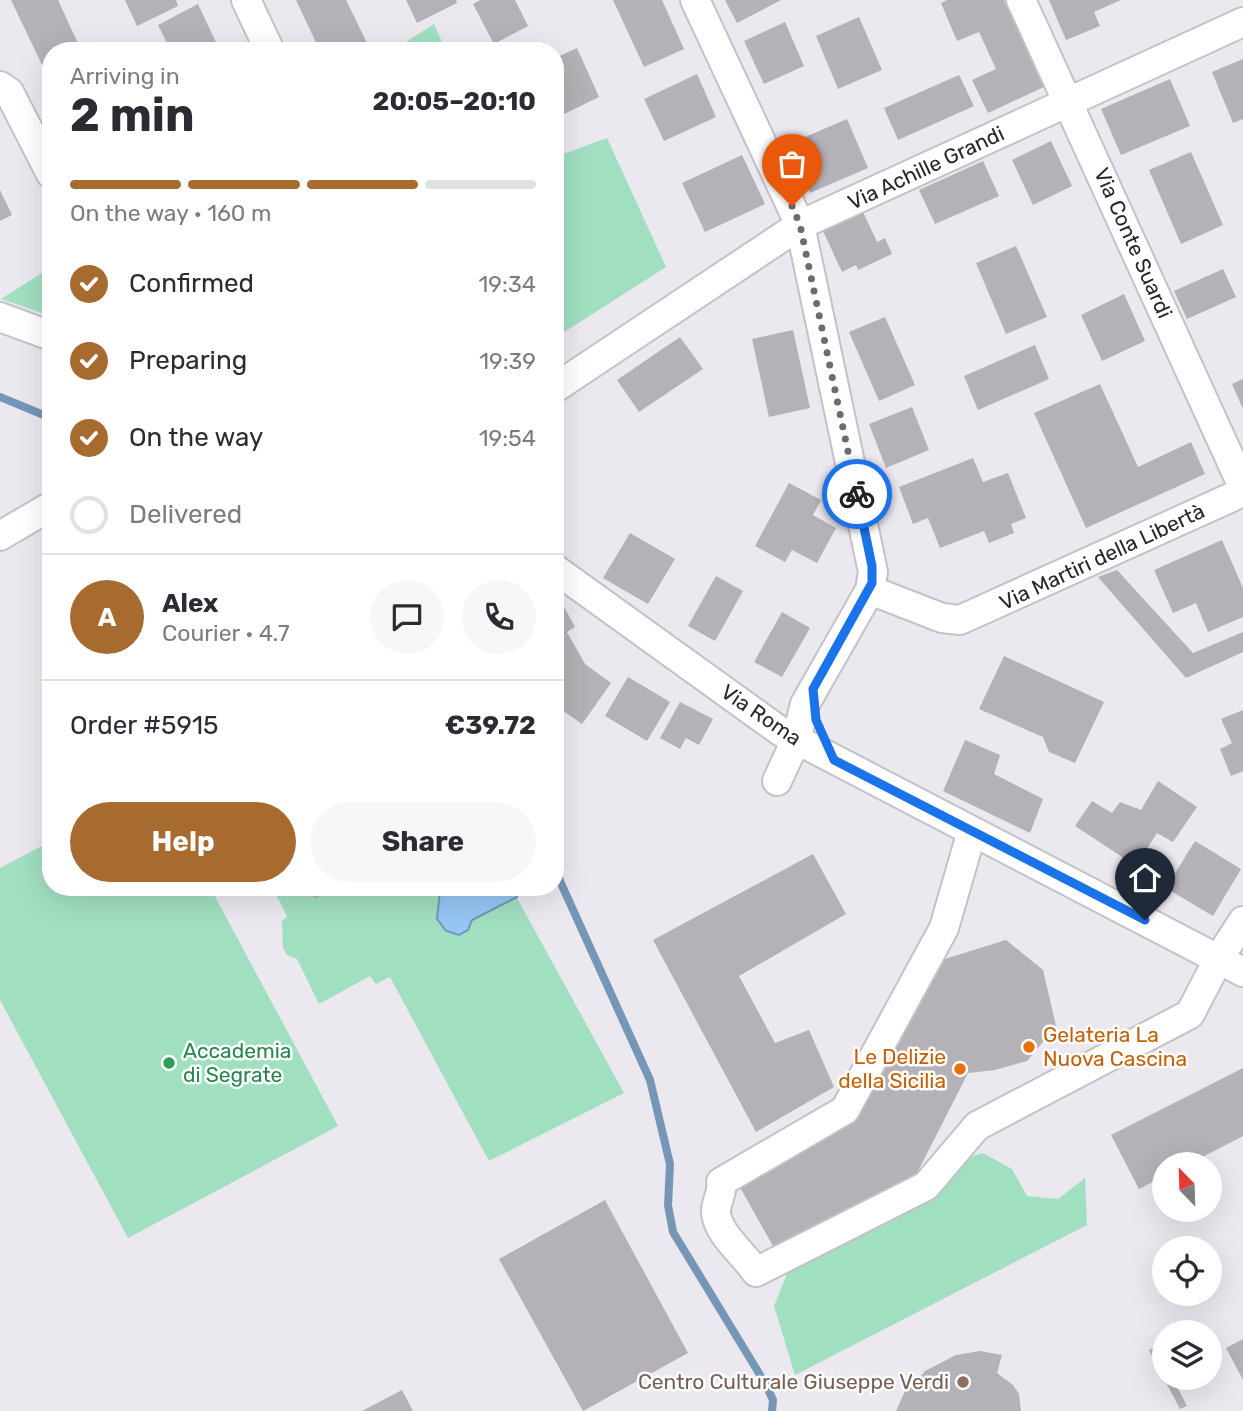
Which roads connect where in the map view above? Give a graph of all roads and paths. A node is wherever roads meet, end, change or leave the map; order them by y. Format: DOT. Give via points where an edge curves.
graph roads {
  1 [pos="246,0"];
  2 [pos="695,0"];
  3 [pos="1021,0"];
  4 [pos="1243,22"];
  5 [pos="266,42"];
  6 [pos="0,86"];
  7 [pos="1069,103"];
  8 [pos="42,156"];
  9 [pos="800,225"];
  10 [pos="0,317"];
  11 [pos="42,333"];
  12 [pos="564,382"];
  13 [pos="1243,487"];
  14 [pos="1243,492"];
  15 [pos="42,511"];
  16 [pos="0,535"];
  17 [pos="564,575"];
  18 [pos="870,590"];
  19 [pos="813,689"];
  20 [pos="796,740"];
  21 [pos="834,760"];
  22 [pos="777,781"];
  23 [pos="972,831"];
  24 [pos="1243,921"];
  25 [pos="1231,965"];
  1 -- 5 [label="street"];
  2 -- 9 [label="street"];
  3 -- 7 [label="street, Via Conte Suardi"];
  4 -- 7 [label="street, Via Achille Grandi"];
  6 -- 8 [label="street" via="9,92"];
  7 -- 9 [label="street, Via Achille Grandi"];
  7 -- 13 [label="street, Via Conte Suardi"];
  9 -- 12 [label="street, Via Achille Grandi"];
  9 -- 18 [label="street" via="872,566"];
  10 -- 11 [label="street"];
  14 -- 18 [label="street, Via Martiri della Libertà" via="960,620 942,618"];
  15 -- 16 [label="street"];
  17 -- 20 [label="street, Via Roma"];
  18 -- 19 [label="street"];
  19 -- 20 [label="street"];
  19 -- 21 [label="street" via="816,720"];
  20 -- 21 [label="street, Via Roma"];
  20 -- 22 [label="street"];
  21 -- 23 [label="street, Via Roma"];
  23 -- 25 [label="street, Via Roma"];
  23 -- 25 [label="street" via="944,929 845,1110 721,1182 716,1212 719,1224 756,1272 926,1186 977,1126 1190,1014"];
  24 -- 25 [label="street"];
}
